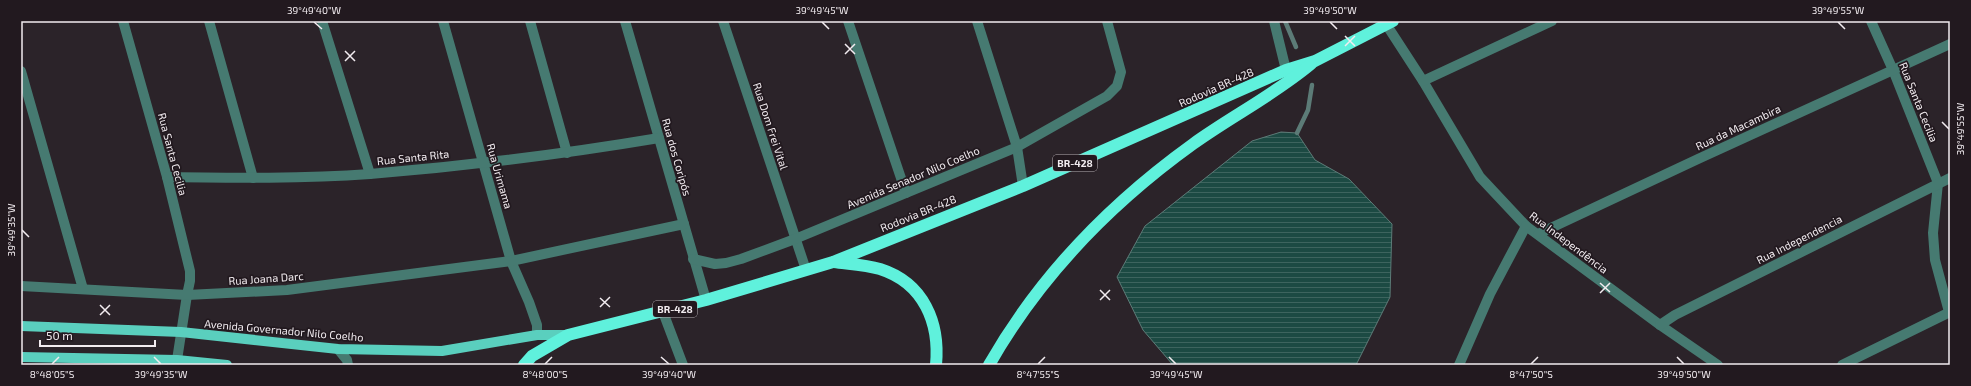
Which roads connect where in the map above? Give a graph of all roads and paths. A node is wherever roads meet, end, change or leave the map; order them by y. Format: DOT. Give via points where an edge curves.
graph roads {
  1 [pos="123,21"];
  2 [pos="209,21"];
  3 [pos="322,21"];
  4 [pos="443,21"];
  5 [pos="530,21"];
  6 [pos="625,21"];
  7 [pos="723,21"];
  8 [pos="848,21"];
  9 [pos="978,21"];
  10 [pos="1107,21"];
  11 [pos="1274,21"];
  12 [pos="1552,21"];
  13 [pos="1871,21"];
  14 [pos="1390,23"];
  15 [pos="1950,44"];
  16 [pos="1315,61"];
  17 [pos="1286,70"];
  18 [pos="1893,70"];
  19 [pos="21,71"];
  20 [pos="1423,81"];
  21 [pos="659,138"];
  22 [pos="1017,147"];
  23 [pos="567,154"];
  24 [pos="484,162"];
  25 [pos="370,174"];
  26 [pos="167,177"];
  27 [pos="253,178"];
  28 [pos="1950,178"];
  29 [pos="1938,183"];
  30 [pos="1022,186"];
  31 [pos="906,193"];
  32 [pos="684,224"];
  33 [pos="1526,226"];
  34 [pos="1538,234"];
  35 [pos="795,239"];
  36 [pos="693,259"];
  37 [pos="511,261"];
  38 [pos="833,262"];
  39 [pos="806,270"];
  40 [pos="21,286"];
  41 [pos="82,289"];
  42 [pos="187,295"];
  43 [pos="706,300"];
  44 [pos="663,312"];
  45 [pos="1950,312"];
  46 [pos="1660,325"];
  47 [pos="21,326"];
  48 [pos="181,332"];
  49 [pos="568,335"];
  50 [pos="537,336"];
  51 [pos="338,349"];
  52 [pos="21,357"];
  53 [pos="115,358"];
  54 [pos="177,360"];
  55 [pos="133,362"];
  56 [pos="106,365"];
  57 [pos="227,365"];
  58 [pos="348,365"];
  59 [pos="524,365"];
  60 [pos="683,365"];
  61 [pos="936,365"];
  62 [pos="989,365"];
  63 [pos="1459,365"];
  64 [pos="1718,365"];
  65 [pos="1842,365"];
  1 -- 26 [label="street, Rua Santa Cecilia"];
  2 -- 27 [label="street"];
  3 -- 25 [label="street"];
  4 -- 24 [label="street, Rua Urimama"];
  5 -- 23 [label="street"];
  6 -- 21 [label="street, Rua dos Coripós"];
  7 -- 35 [label="street, Rua Dom Frei Vital"];
  8 -- 31 [label="street"];
  9 -- 22 [label="street"];
  10 -- 22 [label="street, Avenida Senador Nilo Coelho" via="1120,72 1116,86 1107,96"];
  11 -- 17 [label="street"];
  12 -- 20 [label="street"];
  13 -- 18 [label="street, Rua Santa Cecilia"];
  14 -- 16 [label="highway, Rodovia BR-428 / BR-428"];
  14 -- 20 [label="street, Rua Independência"];
  15 -- 18 [label="street, Rua da Macambira"];
  16 -- 17 [label="highway, Rodovia BR-428 / BR-428"];
  16 -- 62 [label="highway, Rodovia BR-428 / BR-428" via="1285,86 1193,144 1119,203 1062,260 1006,336"];
  17 -- 30 [label="highway, Rodovia BR-428 / BR-428"];
  18 -- 29 [label="street, Rua Santa Cecilia"];
  18 -- 34 [label="street, Rua da Macambira"];
  19 -- 41 [label="street"];
  20 -- 33 [label="street, Rua Independência" via="1480,176"];
  21 -- 23 [label="street, Rua Santa Rita"];
  21 -- 32 [label="street, Rua dos Coripós"];
  22 -- 30 [label="street"];
  22 -- 31 [label="street, Avenida Senador Nilo Coelho"];
  23 -- 24 [label="street, Rua Santa Rita"];
  24 -- 25 [label="street, Rua Santa Rita"];
  24 -- 37 [label="street, Rua Urimama"];
  25 -- 27 [label="street, Rua Santa Rita"];
  26 -- 27 [label="street, Rua Santa Rita"];
  26 -- 42 [label="street, Rua Santa Cecilia" via="190,270"];
  28 -- 29 [label="street, Rua Independencia"];
  29 -- 45 [label="street, Rua Santa Cecilia" via="1933,233 1935,260"];
  29 -- 46 [label="street, Rua Independencia" via="1675,315"];
  30 -- 38 [label="highway, Rodovia BR-428 / BR-428"];
  31 -- 35 [label="street, Avenida Senador Nilo Coelho"];
  32 -- 36 [label="street, Rua dos Coripós"];
  32 -- 37 [label="street"];
  33 -- 34 [label="street, Rua Independência"];
  33 -- 63 [label="street" via="1490,294"];
  34 -- 46 [label="street, Rua Independência"];
  35 -- 36 [label="street, Avenida Senador Nilo Coelho" via="726,263 715,264"];
  35 -- 39 [label="street, Rua Dom Frei Vital"];
  36 -- 43 [label="street, Rua dos Coripós"];
  37 -- 42 [label="street, Rua Joana Darc" via="287,290"];
  37 -- 50 [label="street, Rua Urimama" via="529,302"];
  38 -- 39 [label="highway, Rodovia BR-428 / BR-428"];
  38 -- 61 [label="highway" via="880,269 916,292 929,309 936,334"];
  39 -- 43 [label="highway, Rodovia BR-428 / BR-428"];
  40 -- 41 [label="street, Rua Joana Darc"];
  41 -- 42 [label="street, Rua Joana Darc"];
  42 -- 48 [label="street, Rua Santa Cecilia"];
  43 -- 44 [label="highway, Rodovia BR-428 / BR-428"];
  44 -- 49 [label="highway, Rodovia BR-428 / BR-428"];
  44 -- 60 [label="street"];
  45 -- 65 [label="street, Rua Santa Cecilia"];
  46 -- 64 [label="street, Rua Independência"];
  47 -- 48 [label="main road, Avenida Governador Nilo Coelho"];
  48 -- 51 [label="main road, Avenida Governador Nilo Coelho"];
  48 -- 54 [label="street, Rua Santa Cecilia"];
  49 -- 50 [label="main road, Avenida Governador Nilo Coelho"];
  49 -- 59 [label="highway, Rodovia BR-428 / BR-428" via="532,356"];
  50 -- 51 [label="main road, Avenida Governador Nilo Coelho" via="442,351"];
  51 -- 58 [label="street"];
  52 -- 53 [label="main road"];
  53 -- 55 [label="main road"];
  53 -- 56 [label="street"];
  54 -- 55 [label="main road"];
  54 -- 57 [label="main road"];
}
